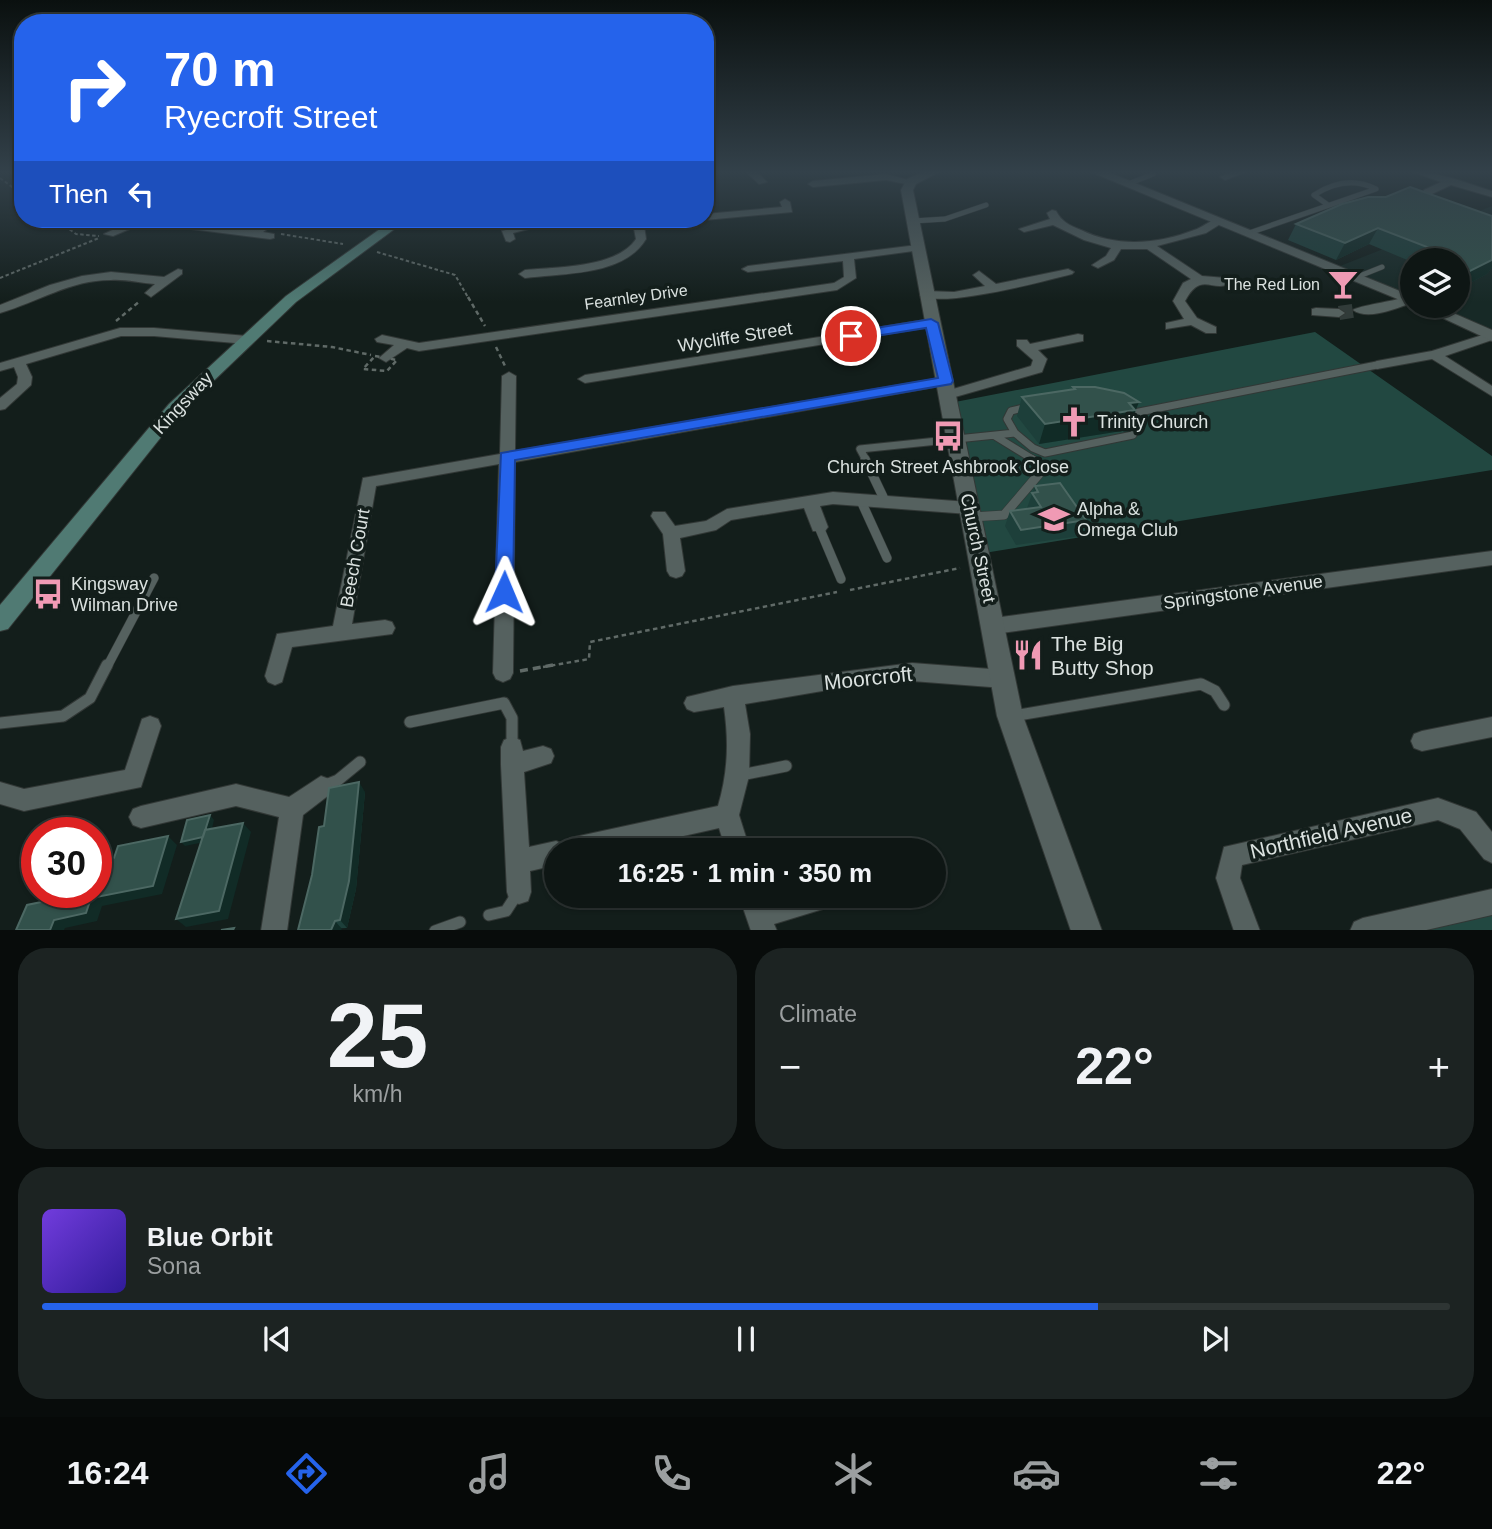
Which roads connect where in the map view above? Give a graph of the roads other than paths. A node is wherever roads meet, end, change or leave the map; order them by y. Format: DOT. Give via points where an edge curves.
graph roads {
  1 [pos="912,215"];
  2 [pos="956,215"];
  3 [pos="1206,215"];
  4 [pos="1299,215"];
  5 [pos="1218,220"];
  6 [pos="913,221"];
  7 [pos="123,228"];
  8 [pos="214,228"];
  9 [pos="261,228"];
  10 [pos="388,228"];
  11 [pos="521,228"];
  12 [pos="637,228"];
  13 [pos="1024,229"];
  14 [pos="253,233"];
  15 [pos="1249,233"];
  16 [pos="109,234"];
  17 [pos="270,236"];
  18 [pos="510,239"];
  19 [pos="1118,246"];
  20 [pos="1151,247"];
  21 [pos="917,248"];
  22 [pos="848,257"];
  23 [pos="1098,265"];
  24 [pos="1382,267"];
  25 [pos="748,269"];
  26 [pos="178,272"];
  27 [pos="1068,272"];
  28 [pos="979,275"];
  29 [pos="1357,277"];
  30 [pos="1199,279"];
  31 [pos="165,281"];
  32 [pos="1226,282"];
  33 [pos="993,288"];
  34 [pos="527,292"];
  35 [pos="151,293"];
  36 [pos="926,295"];
  37 [pos="1400,295"];
  38 [pos="1400,305"];
  39 [pos="0,309"];
  40 [pos="1359,310"];
  41 [pos="1316,312"];
  42 [pos="1339,313"];
  43 [pos="1452,318"];
  44 [pos="1192,321"];
  45 [pos="931,323"];
  46 [pos="1171,326"];
  47 [pos="1056,329"];
  48 [pos="1211,330"];
  49 [pos="1492,336"];
  50 [pos="382,339"];
  51 [pos="247,340"];
  52 [pos="405,343"];
  53 [pos="1434,355"];
  54 [pos="380,357"];
  55 [pos="19,362"];
  56 [pos="1377,365"];
  57 [pos="0,367"];
  58 [pos="509,376"];
  59 [pos="585,379"];
  60 [pos="947,388"];
  61 [pos="1492,392"];
  62 [pos="1040,404"];
  63 [pos="0,406"];
  64 [pos="1015,433"];
  65 [pos="995,436"];
  66 [pos="955,441"];
  67 [pos="507,456"];
  68 [pos="810,501"];
  69 [pos="861,501"];
  70 [pos="886,503"];
  71 [pos="970,513"];
  72 [pos="659,516"];
  73 [pos="819,527"];
  74 [pos="671,533"];
  75 [pos="887,558"];
  76 [pos="1492,558"];
  77 [pos="676,571"];
  78 [pos="154,578"];
  79 [pos="841,579"];
  80 [pos="0,622"];
  81 [pos="994,625"];
  82 [pos="385,628"];
  83 [pos="341,633"];
  84 [pos="503,673"];
  85 [pos="275,676"];
  86 [pos="1004,679"];
  87 [pos="733,695"];
  88 [pos="694,703"];
  89 [pos="1224,705"];
  90 [pos="1010,716"];
  91 [pos="410,722"];
  92 [pos="0,723"];
  93 [pos="150,726"];
  94 [pos="1492,727"];
  95 [pos="1422,741"];
  96 [pos="512,756"];
  97 [pos="543,756"];
  98 [pos="360,762"];
  99 [pos="786,766"];
  100 [pos="738,776"];
  101 [pos="321,787"];
  102 [pos="0,793"];
  103 [pos="292,809"];
  104 [pos="727,815"];
  105 [pos="141,817"];
  106 [pos="624,838"];
  107 [pos="734,838"];
  108 [pos="1492,851"];
  109 [pos="544,856"];
  110 [pos="517,862"];
  111 [pos="519,892"];
  112 [pos="1492,902"];
  113 [pos="780,908"];
  114 [pos="757,914"];
  115 [pos="489,915"];
  116 [pos="460,922"];
  117 [pos="274,930"];
  118 [pos="435,930"];
  119 [pos="1087,930"];
  120 [pos="1247,930"];
  121 [pos="1363,930"];
  1 -- 6 [label="street, Church Street"];
  2 -- 6 [label="lane"];
  3 -- 5 [label="street"];
  4 -- 15 [label="lane"];
  5 -- 15 [label="street"];
  5 -- 20 [label="street" via="1202,231 1171,237"];
  6 -- 21 [label="street, Church Street"];
  7 -- 16 [label="street"];
  8 -- 14 [label="street"];
  9 -- 14 [label="street"];
  10 -- 51 [label="main road, Kingsway" via="290,299"];
  11 -- 18 [label="street" via="507,231"];
  12 -- 34 [label="street" via="641,239 631,254 605,263 525,271"];
  13 -- 19 [label="street" via="1053,217 1088,238"];
  14 -- 17 [label="street"];
  15 -- 29 [label="street"];
  19 -- 20 [label="street"];
  19 -- 23 [label="street"];
  20 -- 30 [label="street"];
  21 -- 22 [label="street"];
  21 -- 36 [label="street, Church Street"];
  22 -- 25 [label="street"];
  22 -- 52 [label="street, Fearnley Drive" via="849,278 837,286 419,347"];
  24 -- 29 [label="lane"];
  26 -- 31 [label="street"];
  27 -- 33 [label="street"];
  28 -- 33 [label="street"];
  29 -- 37 [label="street"];
  30 -- 32 [label="street"];
  30 -- 44 [label="street" via="1187,286 1179,301"];
  31 -- 35 [label="street"];
  31 -- 39 [label="street" via="122,276 83,279"];
  33 -- 36 [label="street" via="954,296"];
  36 -- 45 [label="street, Church Street"];
  38 -- 40 [label="street"];
  41 -- 42 [label="street"];
  43 -- 49 [label="street"];
  44 -- 46 [label="street"];
  44 -- 48 [label="street"];
  45 -- 59 [label="street, Wycliffe Street"];
  45 -- 60 [label="street, Church Street"];
  47 -- 60 [label="street" via="1072,339 1025,345 1040,359 1037,369"];
  49 -- 53 [label="street"];
  50 -- 52 [label="street, Fearnley Drive"];
  51 -- 55 [label="street" via="120,332"];
  51 -- 80 [label="main road, Kingsway" via="175,408"];
  52 -- 54 [label="street"];
  53 -- 56 [label="street"];
  53 -- 61 [label="street"];
  55 -- 57 [label="street"];
  55 -- 63 [label="street" via="24,385"];
  56 -- 64 [label="lane" via="1130,410 1138,422 1133,435 1045,453"];
  58 -- 67 [label="street"];
  60 -- 66 [label="street, Church Street"];
  60 -- 67 [label="street"];
  62 -- 64 [label="lane" via="1011,411 1007,419"];
  64 -- 65 [label="lane"];
  65 -- 66 [label="lane"];
  65 -- 71 [label="lane" via="1036,462 1039,474 1004,515"];
  66 -- 70 [label="lane" via="860,449"];
  66 -- 71 [label="street, Church Street"];
  67 -- 83 [label="street, Beech Court" via="369,482"];
  67 -- 84 [label="street"];
  68 -- 69 [label="street"];
  68 -- 73 [label="street"];
  68 -- 74 [label="street" via="727,515 710,526"];
  69 -- 70 [label="street"];
  69 -- 75 [label="lane"];
  70 -- 71 [label="street"];
  71 -- 81 [label="street, Church Street"];
  72 -- 74 [label="street"];
  73 -- 79 [label="lane"];
  74 -- 77 [label="street"];
  76 -- 81 [label="street, Springstone Avenue"];
  78 -- 92 [label="lane" via="90,698 63,716"];
  81 -- 86 [label="street, Church Street"];
  82 -- 83 [label="street, Beech Court"];
  83 -- 85 [label="street, Beech Court" via="284,640"];
  86 -- 87 [label="street, Moorcroft" via="912,672"];
  86 -- 90 [label="street, Church Street"];
  87 -- 88 [label="street, Moorcroft"];
  87 -- 100 [label="street" via="739,734"];
  89 -- 90 [label="lane" via="1215,691 1201,684"];
  90 -- 119 [label="street, Church Street"];
  91 -- 96 [label="lane" via="504,703 512,718"];
  93 -- 102 [label="street" via="133,779 24,800"];
  94 -- 95 [label="street"];
  96 -- 97 [label="street"];
  96 -- 110 [label="street"];
  98 -- 101 [label="lane"];
  99 -- 100 [label="lane"];
  100 -- 104 [label="street"];
  101 -- 103 [label="street"];
  103 -- 105 [label="street" via="236,795"];
  103 -- 117 [label="street"];
  104 -- 106 [label="street"];
  104 -- 107 [label="street"];
  108 -- 120 [label="street, Northfield Avenue" via="1468,820 1438,809 1232,855 1228,878"];
  109 -- 110 [label="street"];
  110 -- 111 [label="street"];
  111 -- 115 [label="lane" via="506,911"];
  112 -- 121 [label="street"];
  113 -- 114 [label="street"];
  116 -- 118 [label="lane"];
}
